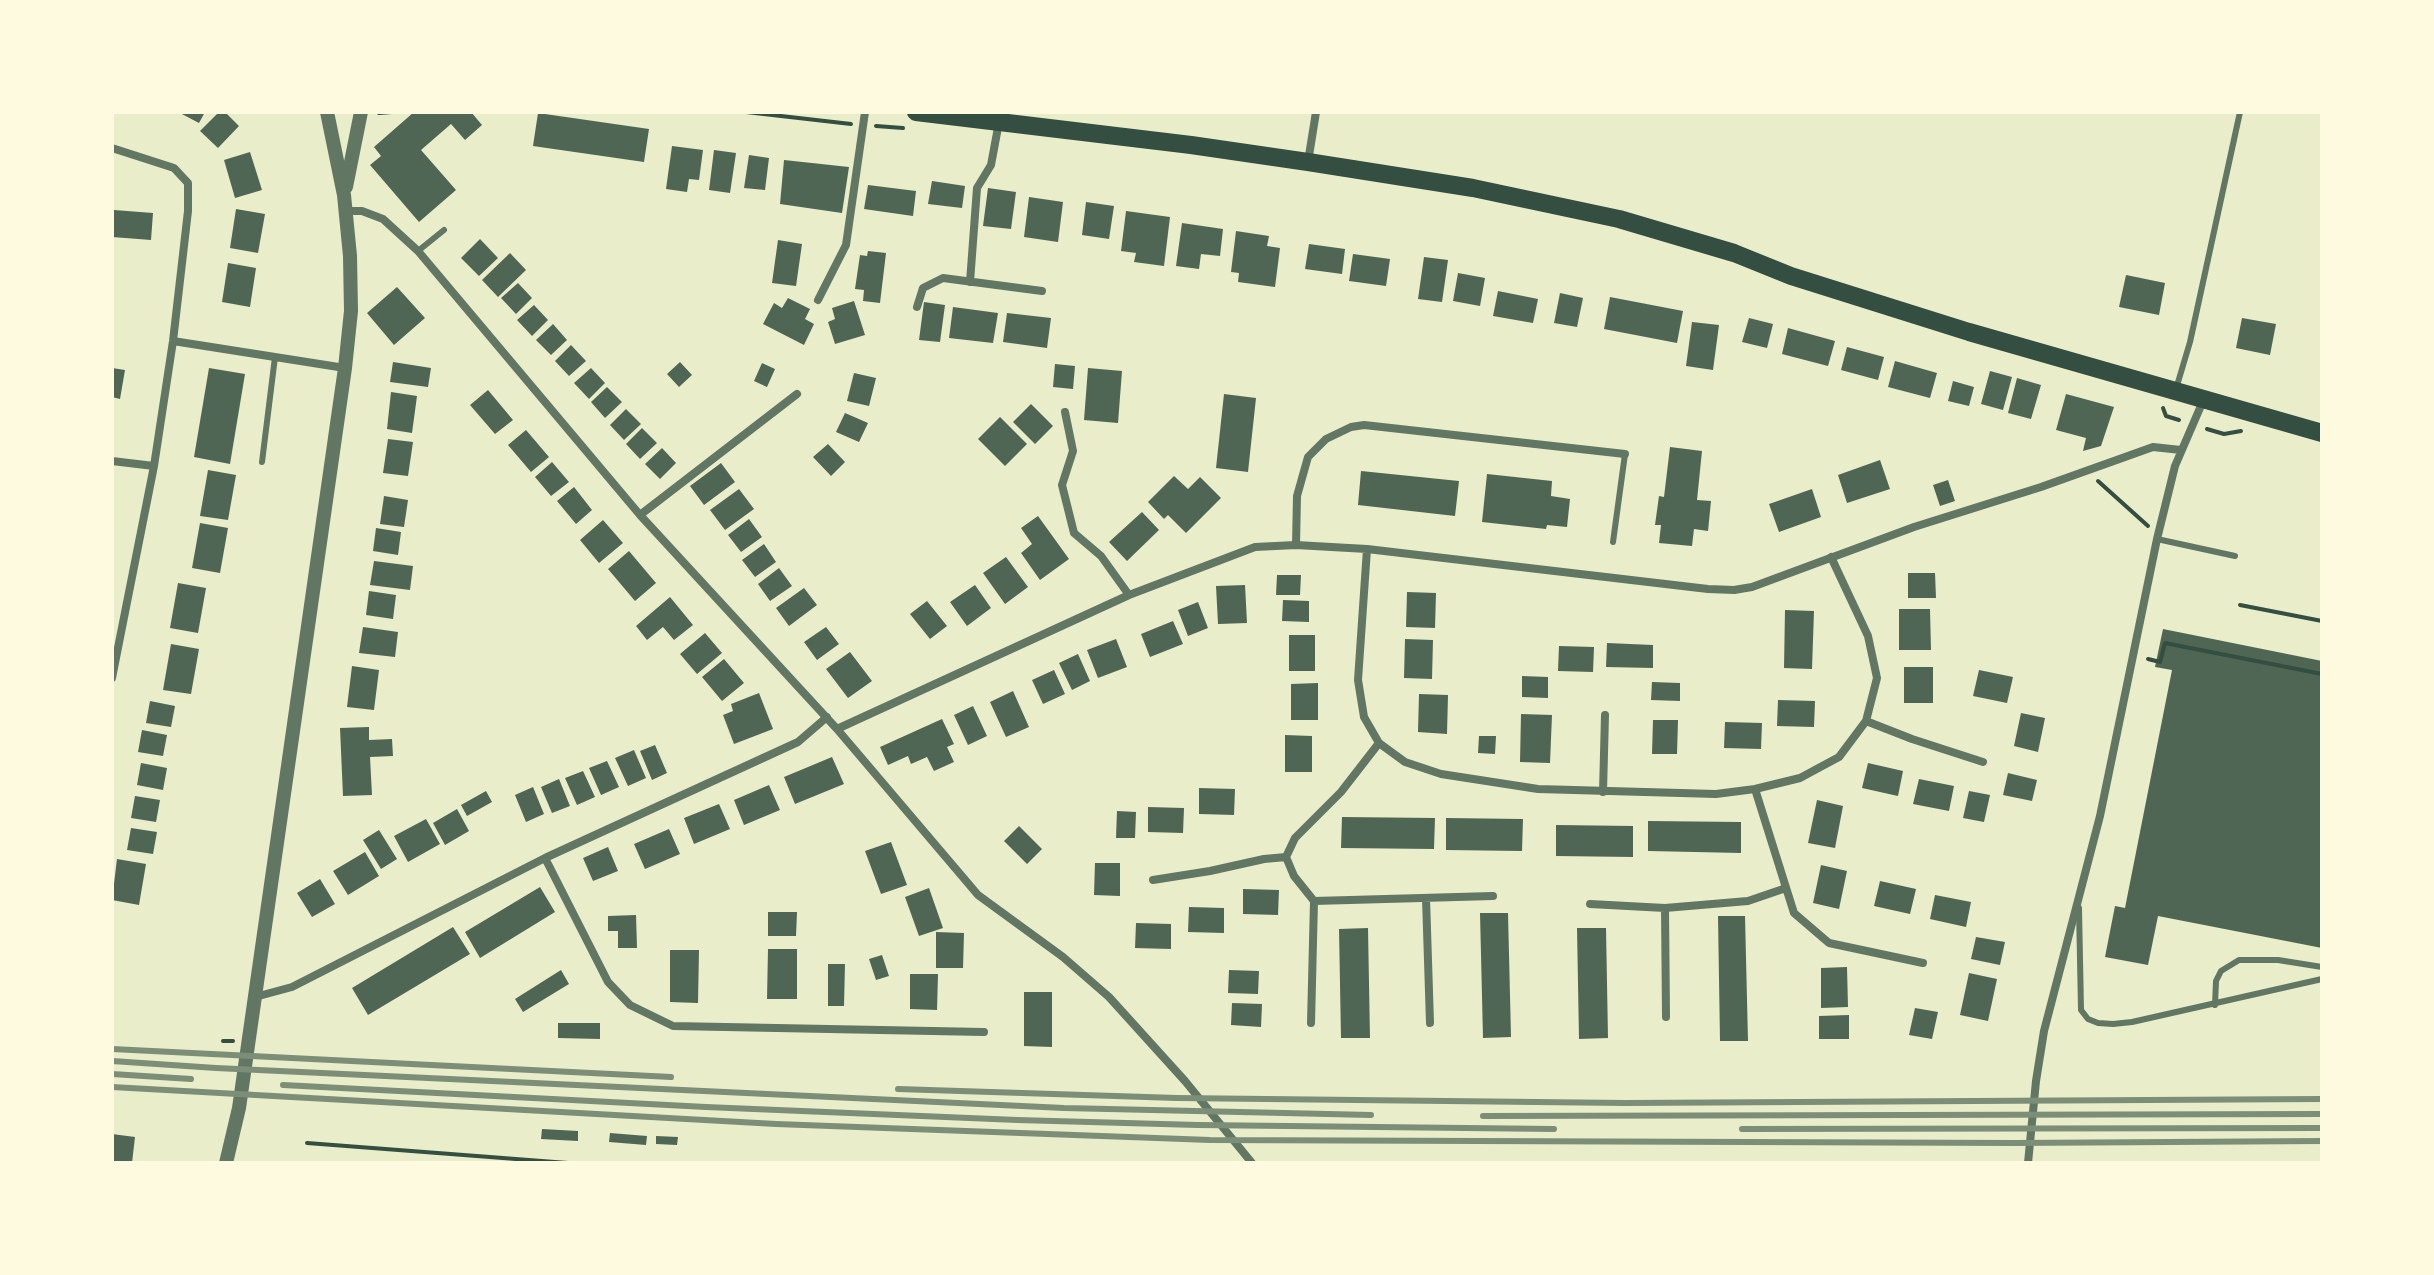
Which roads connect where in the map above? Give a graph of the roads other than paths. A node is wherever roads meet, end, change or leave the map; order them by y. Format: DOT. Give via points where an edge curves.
graph roads {
  1 [pos="327,112"];
  2 [pos="361,112"];
  3 [pos="865,112"];
  4 [pos="919,112"];
  5 [pos="1316,112"];
  6 [pos="2240,112"];
  7 [pos="999,121"];
  8 [pos="112,148"];
  9 [pos="1308,162"];
  10 [pos="344,195"];
  11 [pos="345,211"];
  12 [pos="444,230"];
  13 [pos="418,251"];
  14 [pos="970,282"];
  15 [pos="1042,291"];
  16 [pos="818,300"];
  17 [pos="917,307"];
  18 [pos="173,341"];
  19 [pos="275,357"];
  20 [pos="345,368"];
  21 [pos="797,394"];
  22 [pos="2168,397"];
  23 [pos="2203,401"];
  24 [pos="1065,412"];
  25 [pos="2322,433"];
  26 [pos="2181,450"];
  27 [pos="1625,454"];
  28 [pos="112,461"];
  29 [pos="262,462"];
  30 [pos="154,466"];
  31 [pos="640,515"];
  32 [pos="2158,537"];
  33 [pos="1613,542"];
  34 [pos="1296,545"];
  35 [pos="1367,549"];
  36 [pos="2235,556"];
  37 [pos="1831,557"];
  38 [pos="1129,595"];
  39 [pos="112,678"];
  40 [pos="1605,715"];
  41 [pos="827,717"];
  42 [pos="1866,721"];
  43 [pos="837,729"];
  44 [pos="1379,743"];
  45 [pos="1983,762"];
  46 [pos="1755,789"];
  47 [pos="1603,792"];
  48 [pos="1286,857"];
  49 [pos="545,858"];
  50 [pos="1153,880"];
  51 [pos="1786,888"];
  52 [pos="1493,896"];
  53 [pos="1426,898"];
  54 [pos="1314,901"];
  55 [pos="1590,904"];
  56 [pos="2078,904"];
  57 [pos="1665,908"];
  58 [pos="1923,963"];
  59 [pos="2322,967"];
  60 [pos="2322,979"];
  61 [pos="254,997"];
  62 [pos="2215,1005"];
  63 [pos="1666,1017"];
  64 [pos="1311,1023"];
  65 [pos="1430,1023"];
  66 [pos="984,1032"];
  67 [pos="226,1163"];
  68 [pos="1252,1163"];
  69 [pos="2028,1163"];
  1 -- 10 [label="street"];
  2 -- 10 [label="street"];
  3 -- 16 [label="street" via="846,245"];
  4 -- 7 [label="main road"];
  5 -- 9 [label="street"];
  6 -- 22 [label="lane" via="2190,342"];
  7 -- 9 [label="main road"];
  7 -- 14 [label="street" via="991,165 977,188"];
  8 -- 18 [label="street" via="174,168 188,183"];
  9 -- 22 [label="main road" via="1473,188 1619,219"];
  10 -- 11 [label="street"];
  11 -- 13 [label="street" via="383,219"];
  11 -- 20 [label="street" via="351,311"];
  12 -- 13 [label="lane"];
  13 -- 31 [label="street"];
  14 -- 15 [label="street"];
  14 -- 17 [label="street" via="943,278 923,288"];
  18 -- 19 [label="street"];
  18 -- 30 [label="street"];
  19 -- 20 [label="street"];
  19 -- 29 [label="lane"];
  20 -- 61 [label="street"];
  21 -- 31 [label="street"];
  22 -- 23 [label="main road"];
  23 -- 25 [label="main road"];
  23 -- 26 [label="street"];
  24 -- 38 [label="street" via="1073,451 1062,485 1074,533 1101,556"];
  26 -- 32 [label="street"];
  26 -- 37 [label="street" via="2153,447"];
  27 -- 33 [label="lane"];
  27 -- 34 [label="street" via="1351,427 1326,439 1308,457 1297,496"];
  28 -- 30 [label="street"];
  30 -- 39 [label="street"];
  31 -- 41 [label="street"];
  32 -- 36 [label="lane"];
  32 -- 56 [label="street"];
  34 -- 35 [label="street"];
  34 -- 38 [label="street" via="1233,553"];
  35 -- 37 [label="street" via="1734,590"];
  35 -- 44 [label="street" via="1358,680 1364,717"];
  37 -- 42 [label="street" via="1868,636 1877,678"];
  38 -- 43 [label="street"];
  40 -- 47 [label="street"];
  41 -- 43 [label="street"];
  41 -- 49 [label="street" via="798,742"];
  42 -- 45 [label="street"];
  42 -- 46 [label="street" via="1839,757 1800,778"];
  43 -- 68 [label="street" via="978,895 1109,997"];
  44 -- 47 [label="street" via="1405,762 1441,774 1538,789"];
  44 -- 48 [label="street" via="1295,838"];
  46 -- 47 [label="street" via="1716,794"];
  46 -- 51 [label="street"];
  48 -- 50 [label="street"];
  48 -- 54 [label="street"];
  49 -- 61 [label="street" via="292,987"];
  49 -- 66 [label="street" via="608,982 630,1005 673,1026"];
  51 -- 57 [label="street" via="1748,901"];
  51 -- 58 [label="street" via="1794,913 1829,943"];
  52 -- 53 [label="street"];
  53 -- 54 [label="street"];
  53 -- 65 [label="street"];
  54 -- 64 [label="street"];
  55 -- 57 [label="street"];
  56 -- 62 [label="lane" via="2081,1010 2088,1019 2132,1022"];
  56 -- 69 [label="street" via="2040,1054"];
  57 -- 63 [label="street"];
  59 -- 62 [label="lane" via="2239,960 2221,971"];
  60 -- 62 [label="lane"];
  61 -- 67 [label="street"];
}
